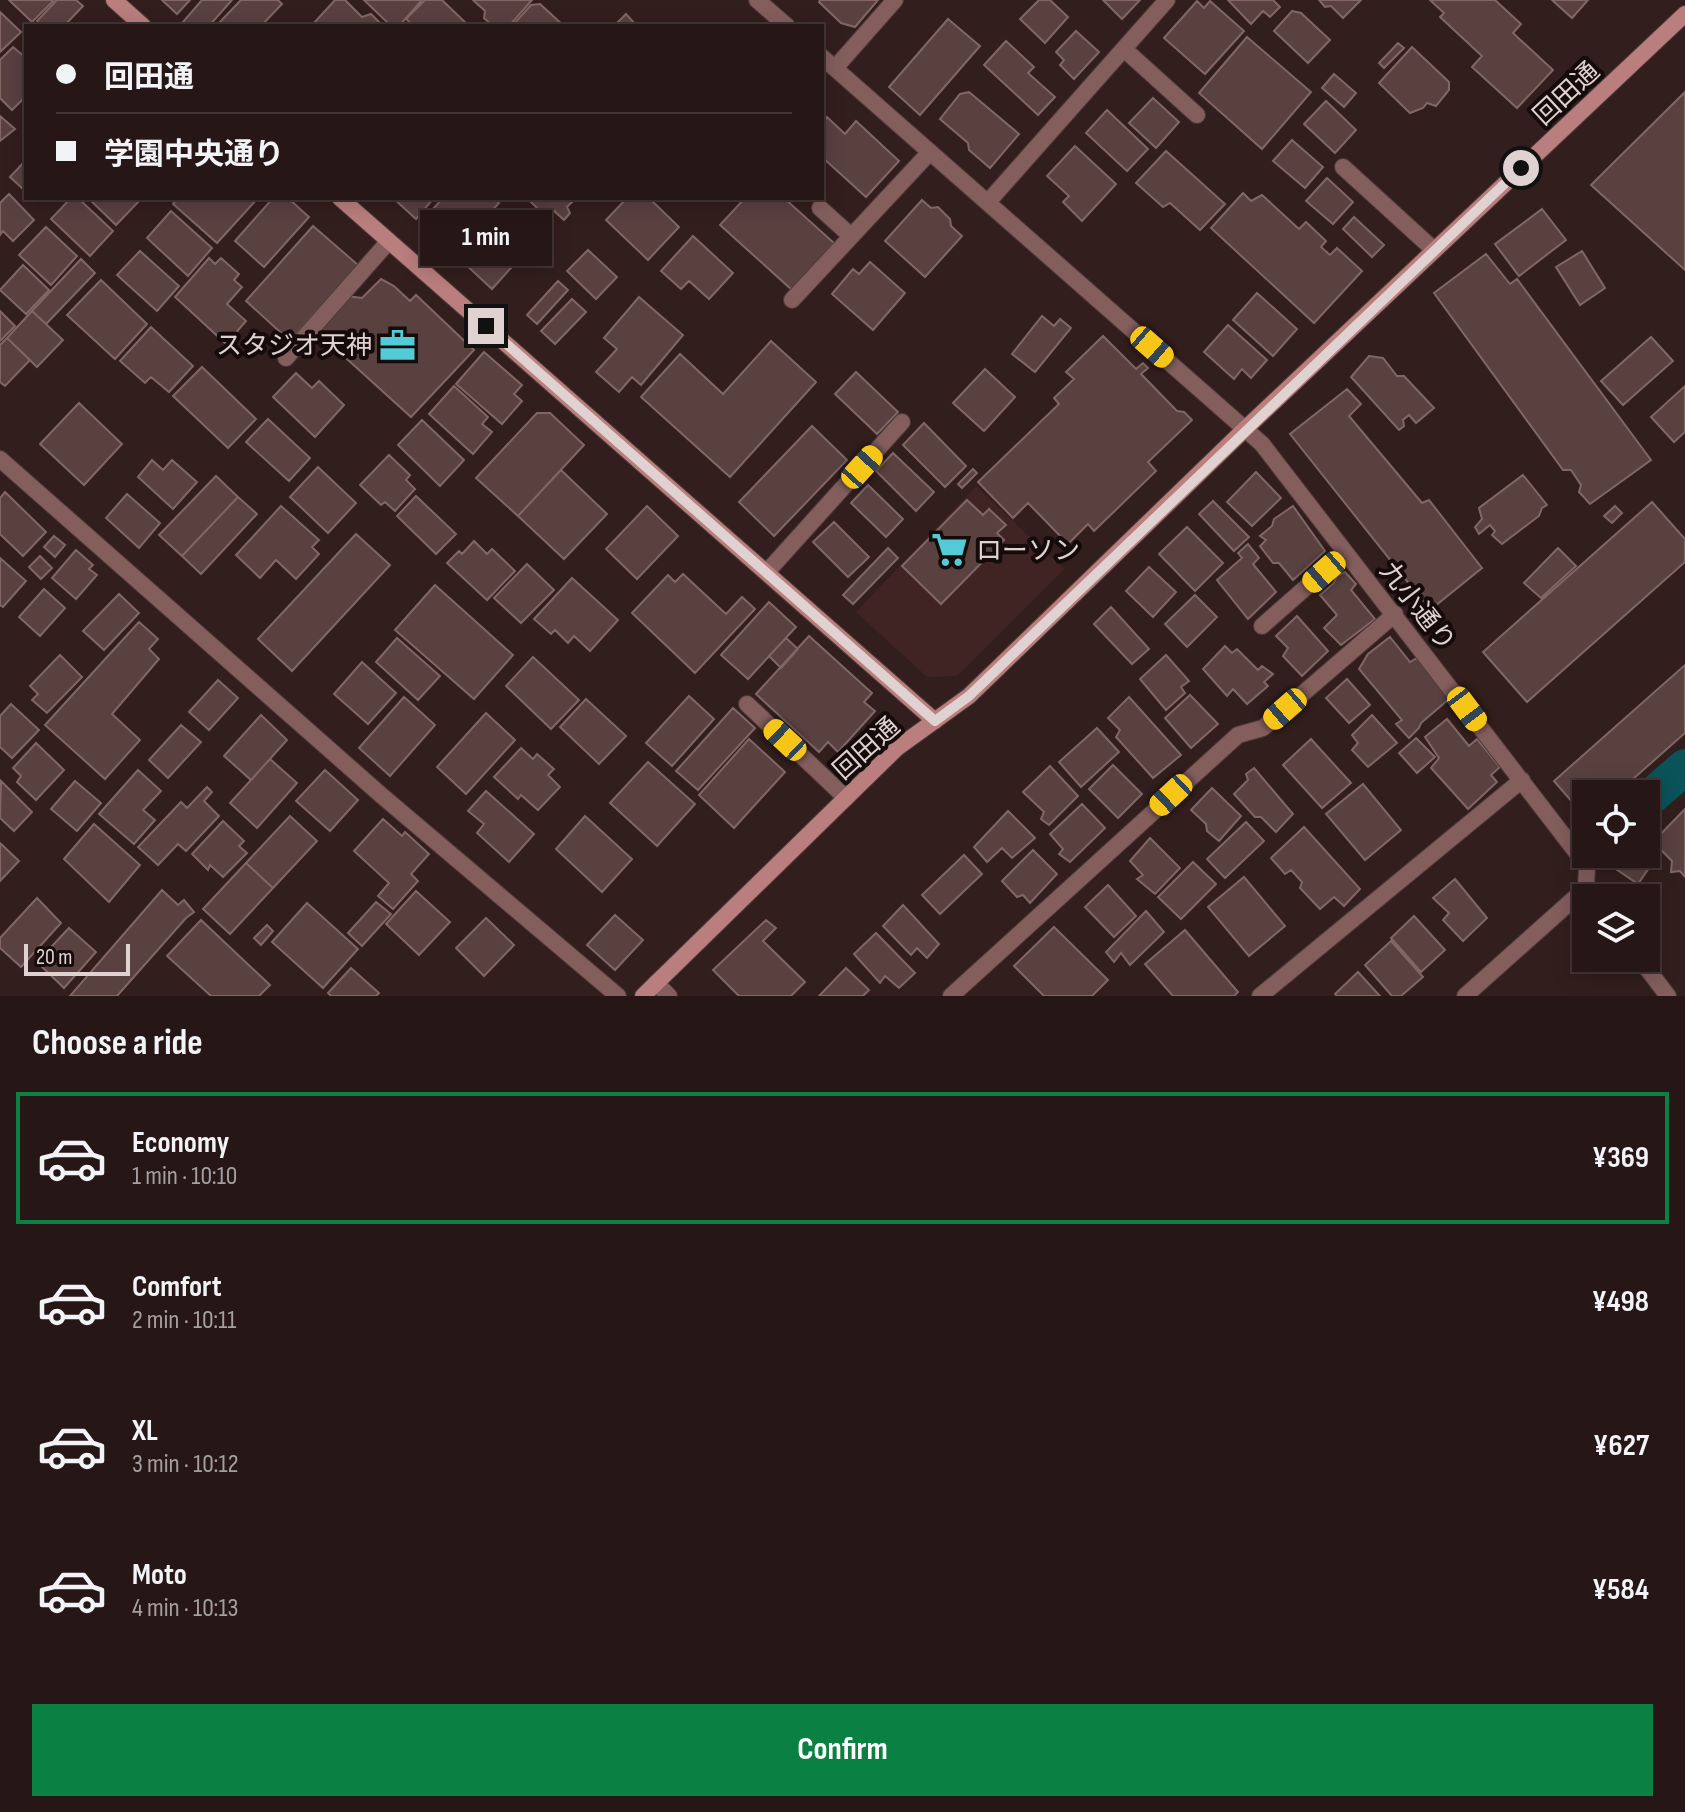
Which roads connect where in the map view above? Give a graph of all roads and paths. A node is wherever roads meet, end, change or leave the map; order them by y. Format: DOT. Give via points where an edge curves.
graph roads {
  1 [pos="114,0"];
  2 [pos="757,0"];
  3 [pos="895,0"];
  4 [pos="1167,0"];
  5 [pos="1685,14"];
  6 [pos="141,24"];
  7 [pos="785,24"];
  8 [pos="1124,49"];
  9 [pos="828,63"];
  10 [pos="1197,115"];
  11 [pos="930,152"];
  12 [pos="1343,167"];
  13 [pos="342,200"];
  14 [pos="988,202"];
  15 [pos="820,208"];
  16 [pos="851,236"];
  17 [pos="389,241"];
  18 [pos="1434,250"];
  19 [pos="792,300"];
  20 [pos="286,358"];
  21 [pos="902,422"];
  22 [pos="1245,429"];
  23 [pos="0,459"];
  24 [pos="1345,553"];
  25 [pos="767,572"];
  26 [pos="1395,614"];
  27 [pos="1262,626"];
  28 [pos="747,704"];
  29 [pos="935,721"];
  30 [pos="1522,780"];
  31 [pos="846,798"];
  32 [pos="1589,884"];
  33 [pos="1572,908"];
  34 [pos="1650,972"];
  35 [pos="656,983"];
  36 [pos="618,996"];
  37 [pos="643,996"];
  38 [pos="669,996"];
  39 [pos="951,996"];
  40 [pos="1260,996"];
  41 [pos="1465,996"];
  42 [pos="1668,996"];
  1 -- 6 [label="street"];
  2 -- 7 [label="street"];
  3 -- 9 [label="street"];
  4 -- 8 [label="street"];
  5 -- 18 [label="street, 回田通"];
  8 -- 10 [label="street"];
  8 -- 14 [label="street"];
  9 -- 11 [label="street, 九小通り"];
  11 -- 14 [label="street, 九小通り"];
  11 -- 16 [label="street"];
  12 -- 18 [label="street"];
  13 -- 17 [label="street"];
  14 -- 22 [label="street, 九小通り"];
  15 -- 16 [label="street"];
  16 -- 19 [label="street"];
  17 -- 20 [label="street"];
  17 -- 25 [label="street"];
  18 -- 22 [label="street, 回田通"];
  21 -- 25 [label="street"];
  22 -- 24 [label="street, 九小通り"];
  22 -- 29 [label="street, 回田通" via="969,696"];
  23 -- 36 [label="street"];
  24 -- 26 [label="street, 九小通り"];
  24 -- 27 [label="street"];
  25 -- 29 [label="street"];
  26 -- 30 [label="street, 九小通り"];
  26 -- 39 [label="street" via="1263,728 1238,735"];
  28 -- 31 [label="street"];
  29 -- 31 [label="street, 回田通" via="897,748"];
  30 -- 32 [label="street, 九小通り" via="1587,866"];
  30 -- 40 [label="street"];
  31 -- 35 [label="street, 回田通"];
  33 -- 41 [label="street"];
  34 -- 42 [label="street"];
  35 -- 37 [label="street, 回田通"];
  35 -- 38 [label="street"];
}
